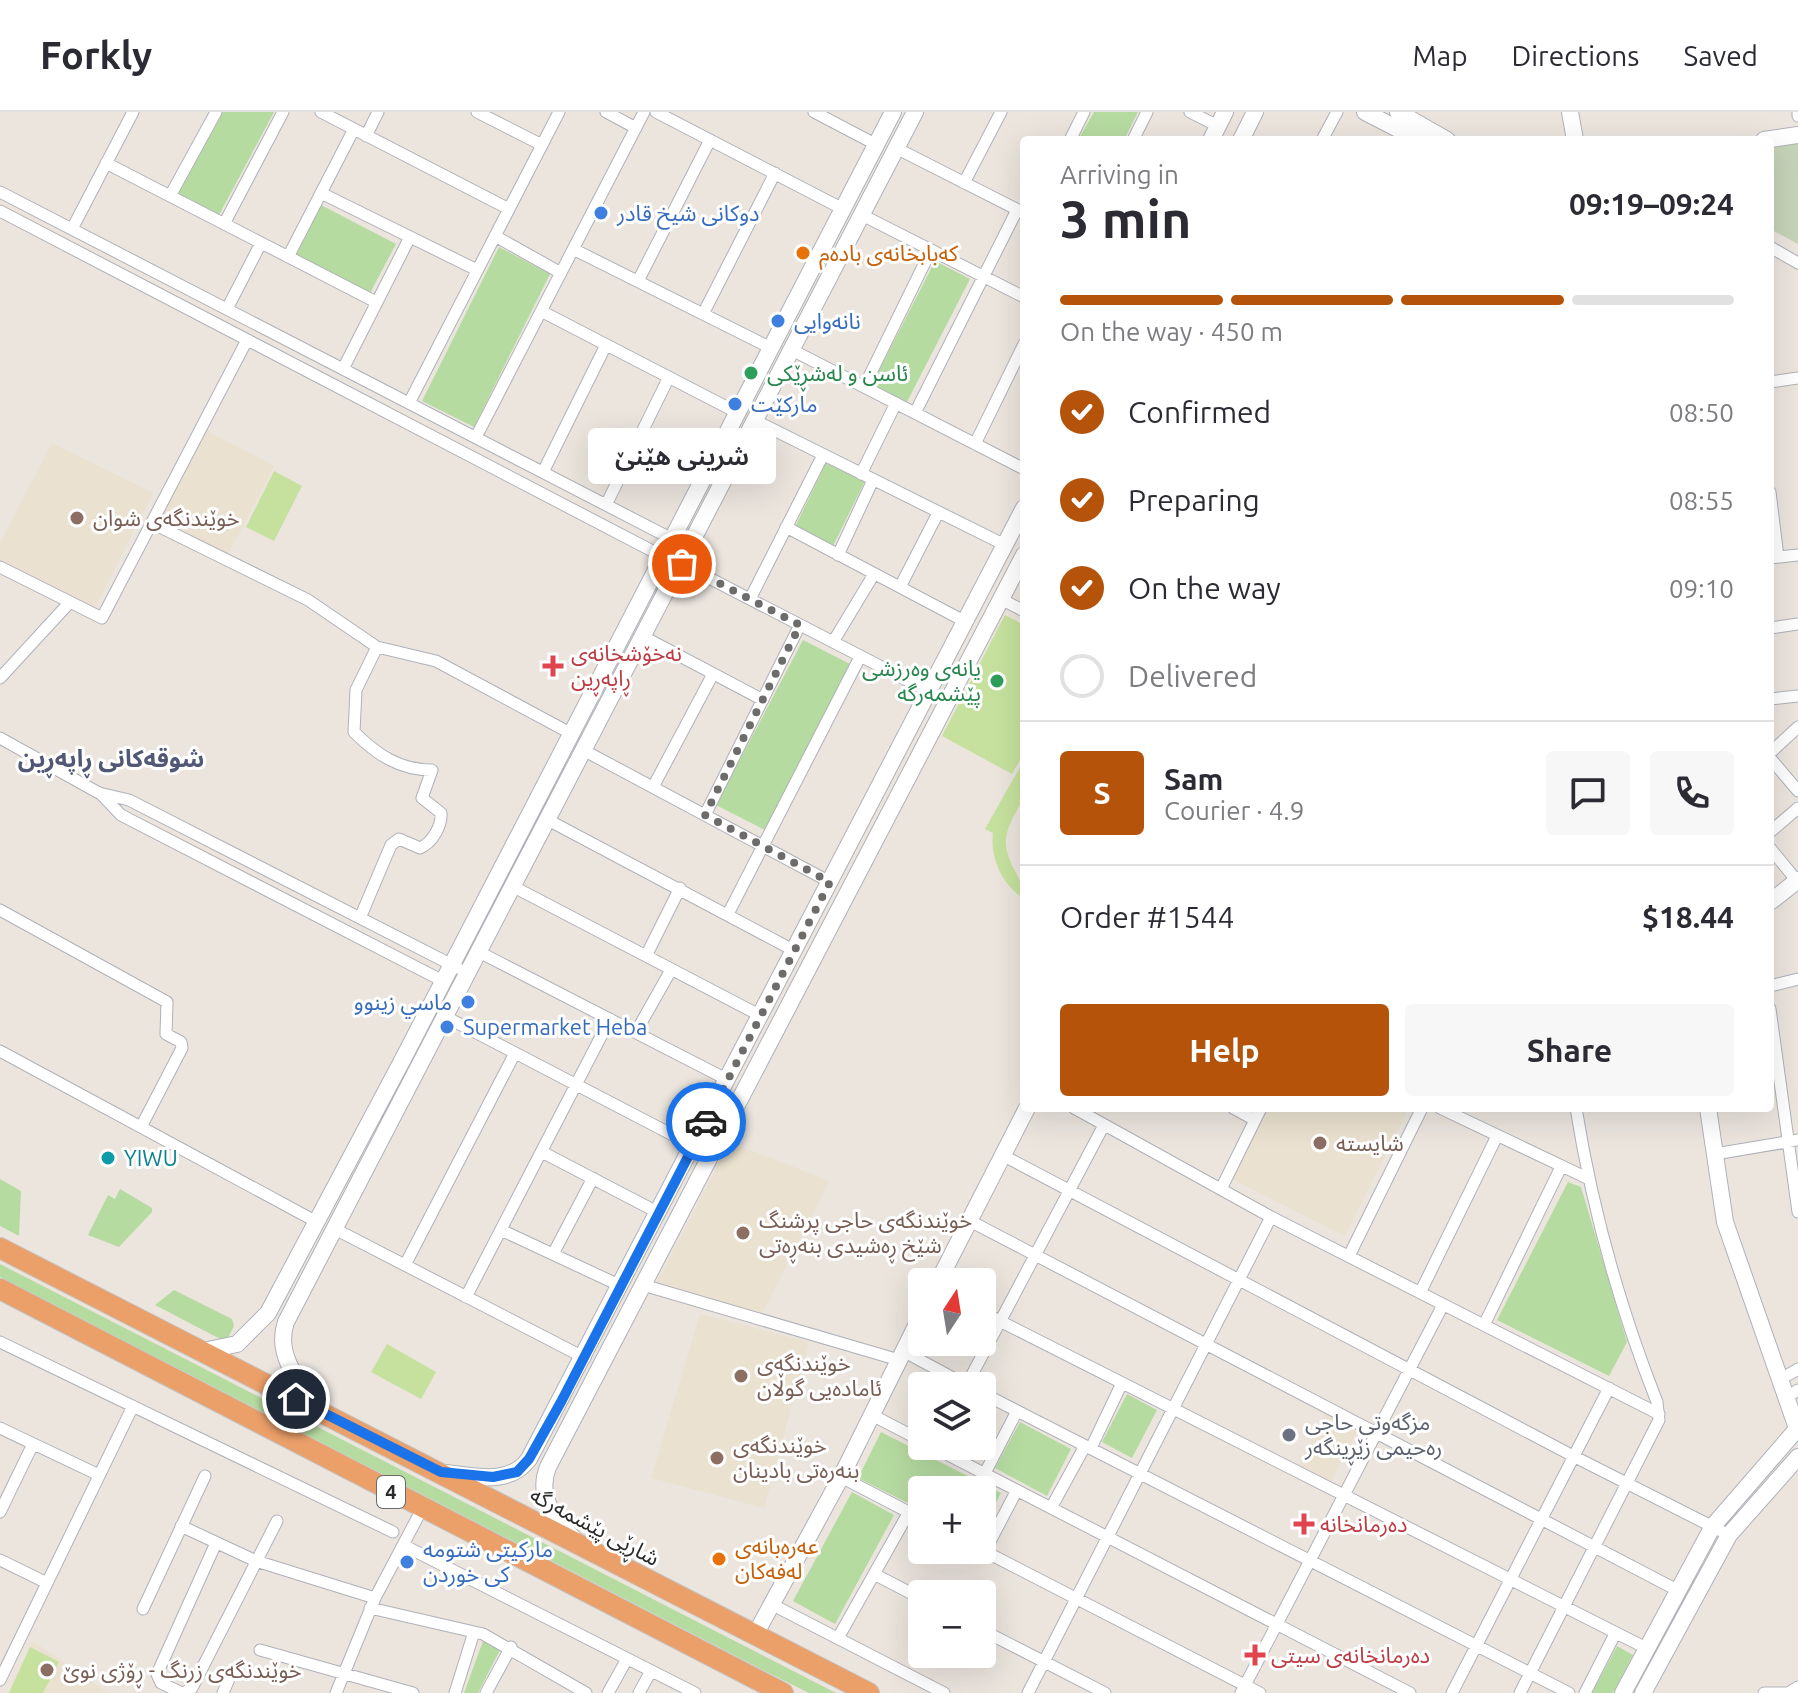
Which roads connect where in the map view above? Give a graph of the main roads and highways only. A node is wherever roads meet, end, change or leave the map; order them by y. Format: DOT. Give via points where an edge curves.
graph roads {
  1 [pos="0,1248"];
  2 [pos="0,1289"];
  3 [pos="783,1693"];
  4 [pos="869,1693"];
  1 -- 4 [label="highway, شاڕێی پێشمەرگە / 4"];
  2 -- 3 [label="highway, 4"];
}
